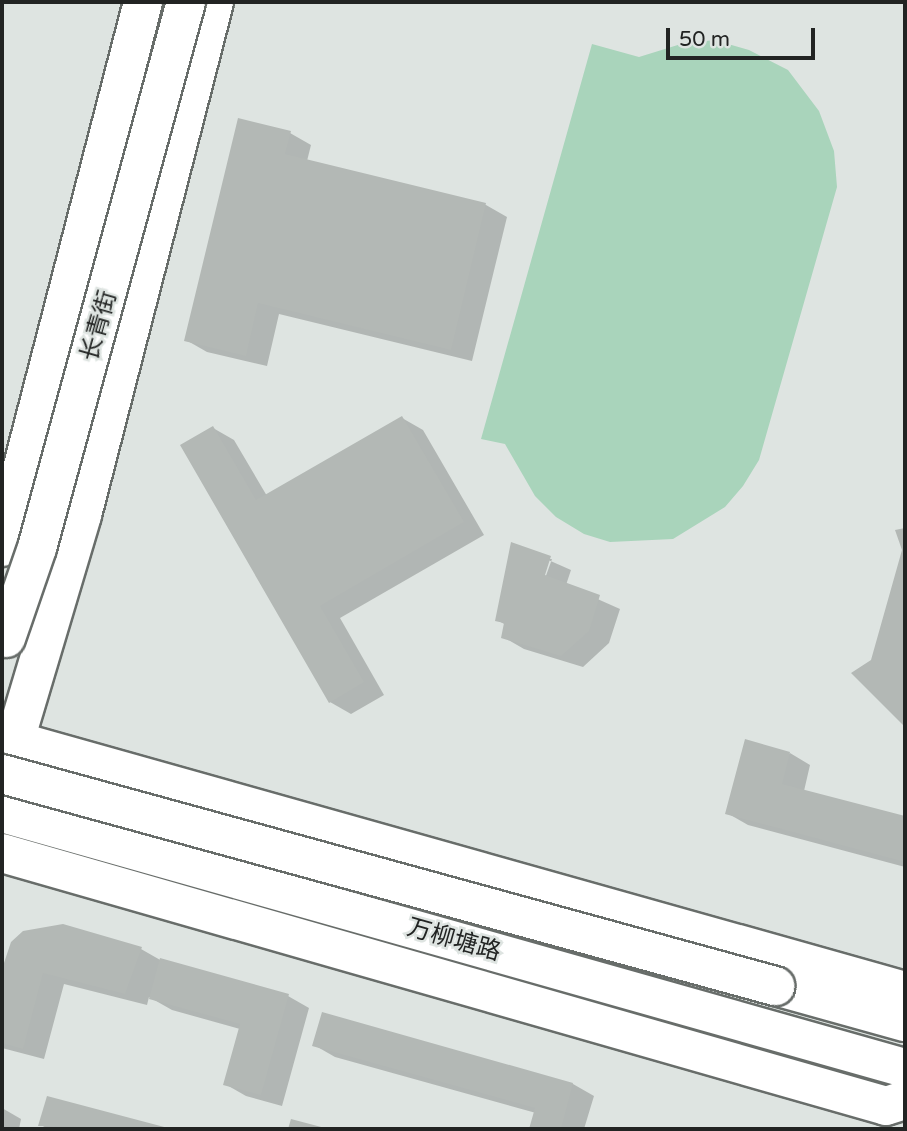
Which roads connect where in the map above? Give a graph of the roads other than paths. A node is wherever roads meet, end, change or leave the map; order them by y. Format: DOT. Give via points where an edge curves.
graph roads {
  1 [pos="143,2"];
  2 [pos="163,2"];
  3 [pos="207,2"];
  4 [pos="2,547"];
  5 [pos="2,588"];
  6 [pos="2,646"];
  7 [pos="6,750"];
  8 [pos="2,813"];
  9 [pos="2,853"];
  10 [pos="905,991"];
  11 [pos="905,1022"];
  12 [pos="905,1068"];
  13 [pos="905,1100"];
  1 -- 4 [label="highway"];
  2 -- 5 [label="highway, 长青街"];
  3 -- 6 [label="highway, 长青街, bridge"];
  3 -- 7 [label="highway" via="82,515"];
  7 -- 10 [label="highway"];
  7 -- 11 [label="highway, 万柳塘路, bridge"];
  8 -- 12 [label="highway, 万柳塘路"];
  9 -- 13 [label="highway" via="886,1107"];
}
